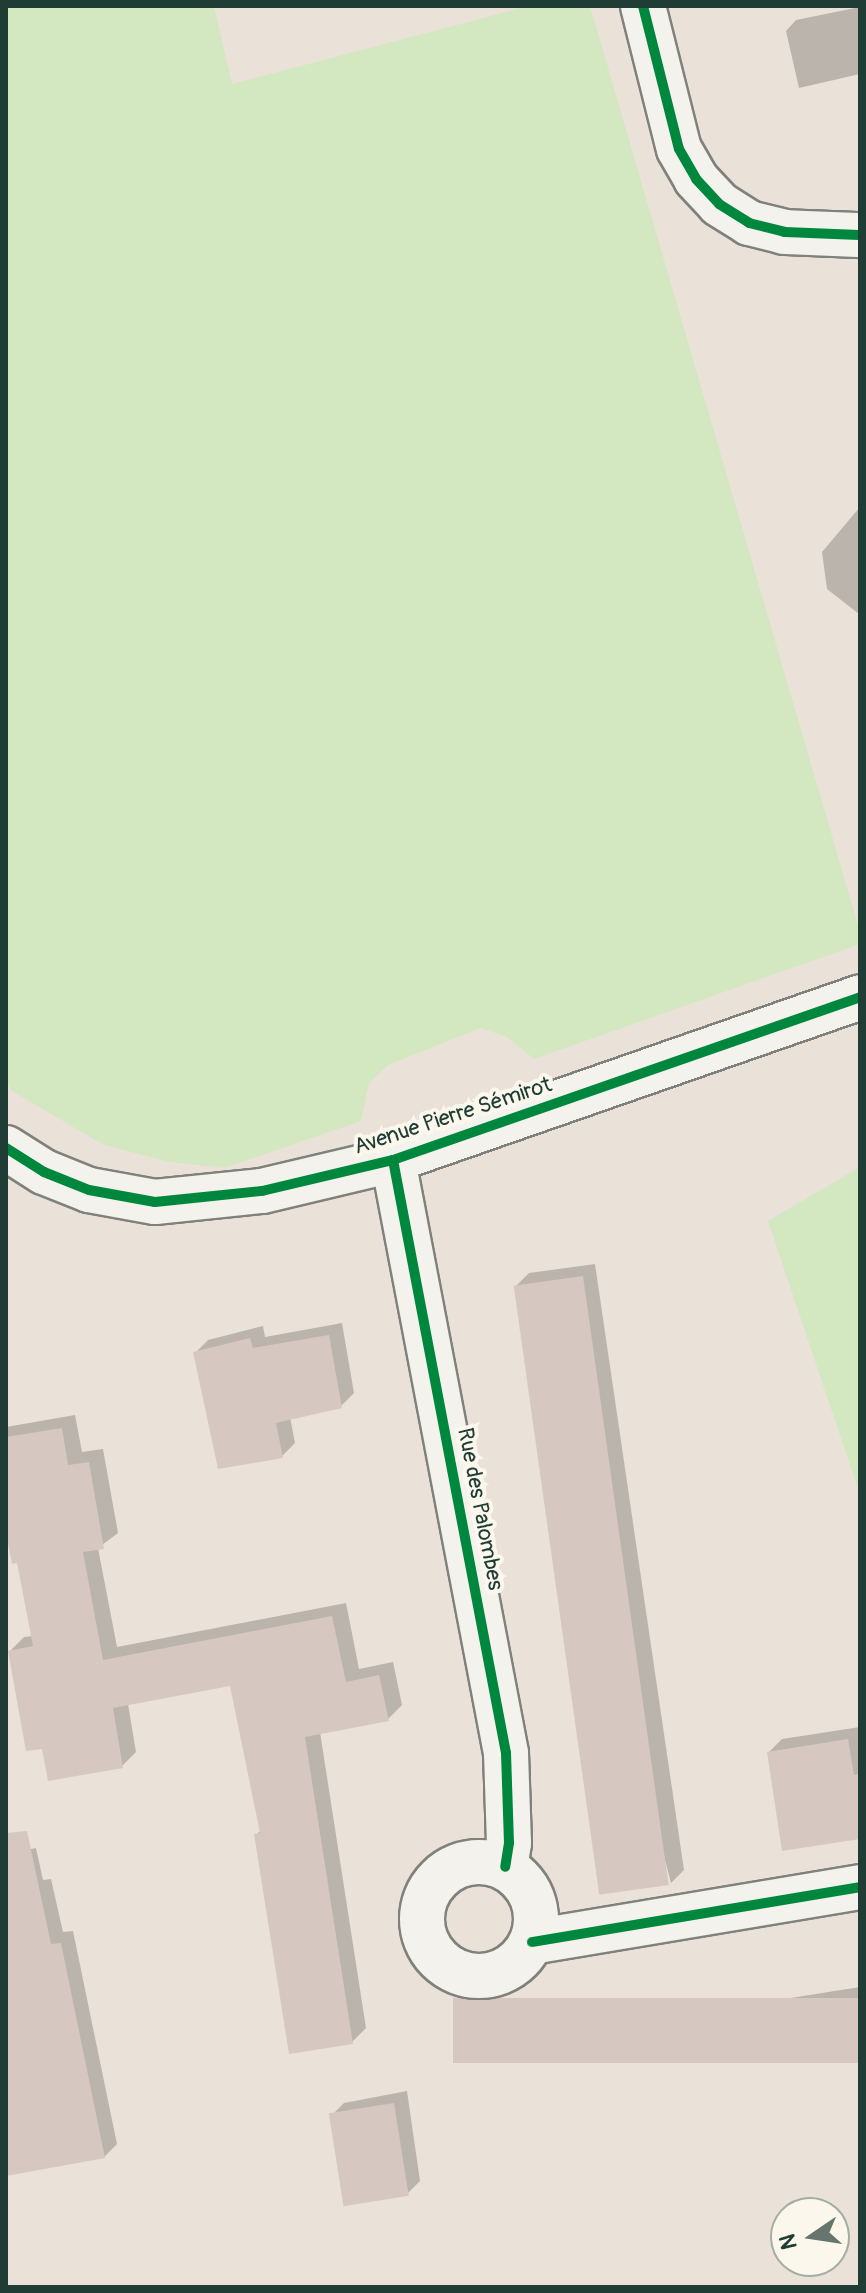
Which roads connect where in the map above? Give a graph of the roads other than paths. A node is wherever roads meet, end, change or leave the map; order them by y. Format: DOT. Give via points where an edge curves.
graph roads {
  1 [pos="643,6"];
  2 [pos="860,235"];
  3 [pos="860,997"];
  4 [pos="6,1148"];
  5 [pos="393,1160"];
  6 [pos="505,1867"];
  7 [pos="860,1887"];
  8 [pos="532,1942"];
  1 -- 2 [label="street" via="679,149 719,204 749,223 784,232"];
  3 -- 5 [label="street, Avenue Pierre Sémirot"];
  4 -- 5 [label="street, Avenue Pierre Sémirot" via="44,1172 89,1190 155,1202 262,1191"];
  5 -- 6 [label="street, Rue des Palombes" via="506,1753"];
  6 -- 8 [label="street" via="527,1887 536,1914"];
  6 -- 8 [label="street" via="475,1861 439,1876 423,1903 422,1932 435,1957 456,1972 475,1977 507,1969"];
  7 -- 8 [label="street"];
}
